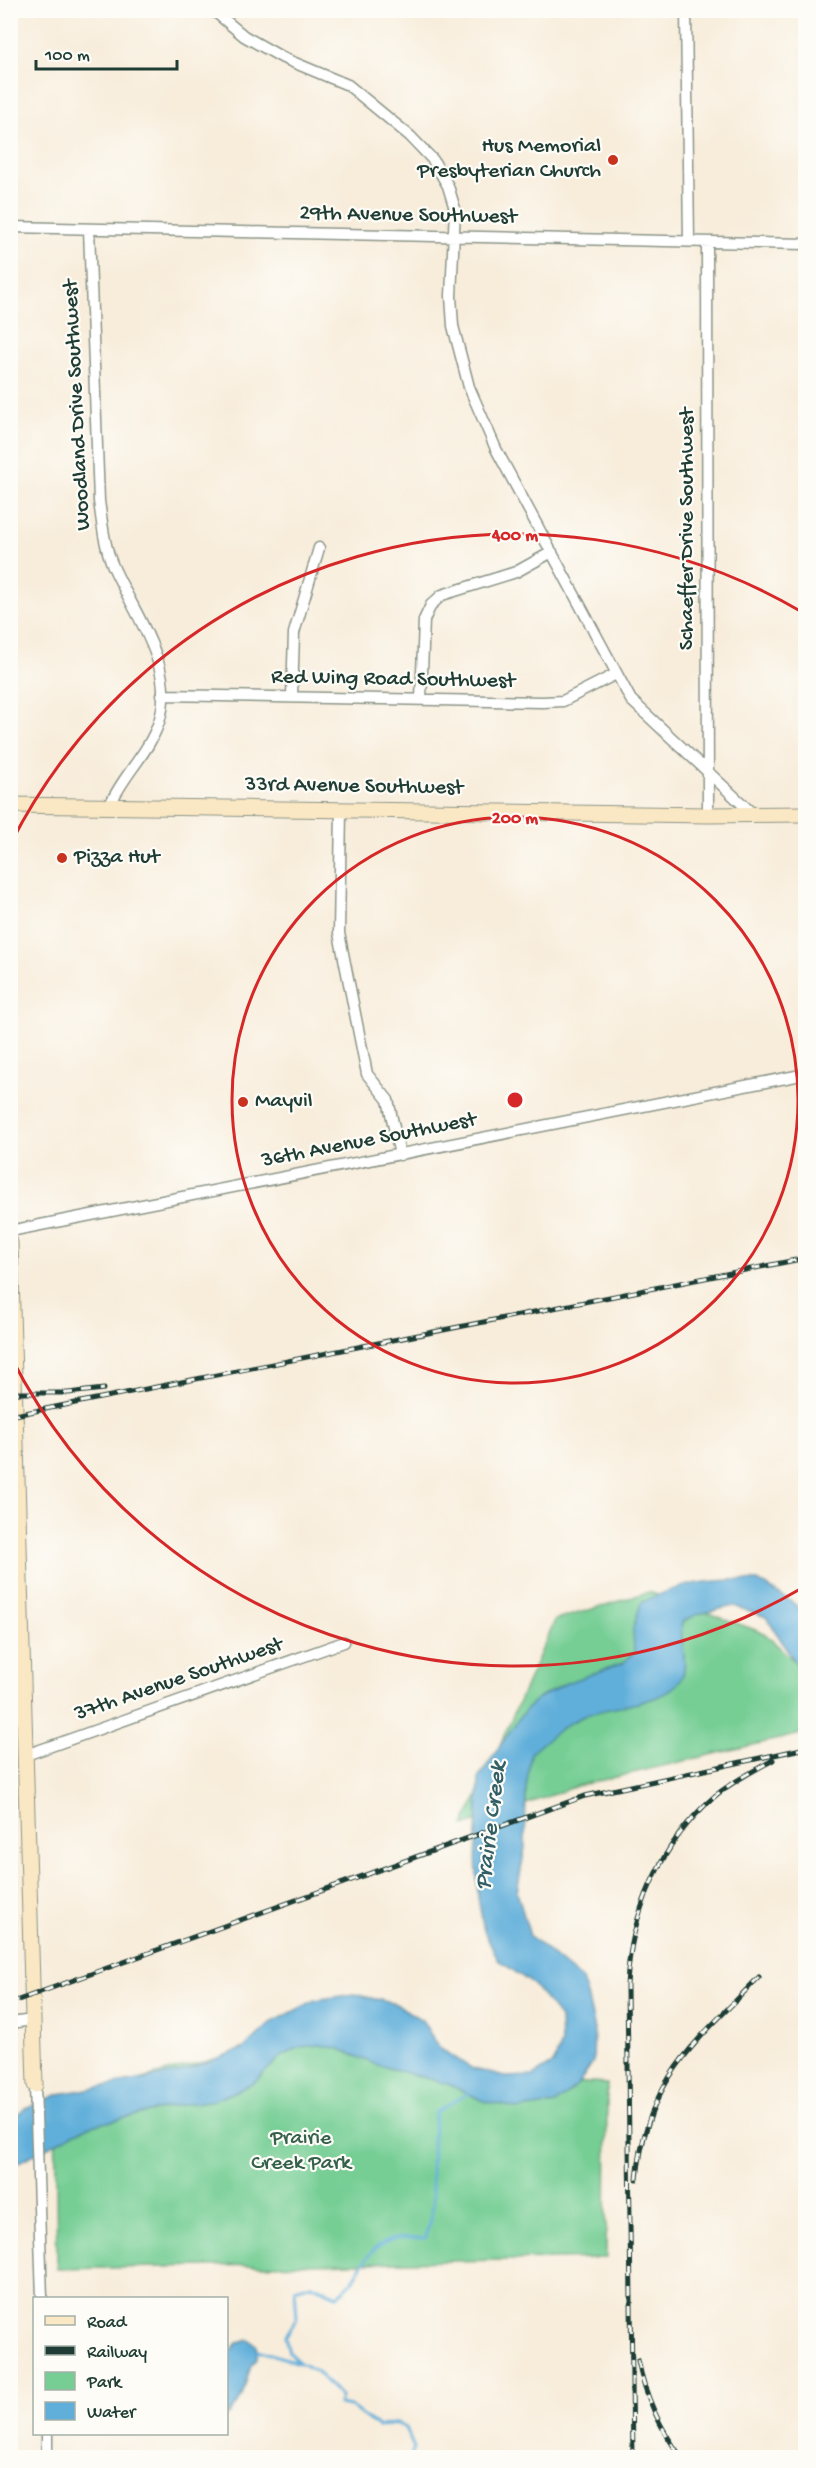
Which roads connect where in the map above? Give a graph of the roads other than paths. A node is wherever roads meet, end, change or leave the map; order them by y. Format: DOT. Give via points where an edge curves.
graph roads {
  1 [pos="213,10"];
  2 [pos="686,10"];
  3 [pos="10,227"];
  4 [pos="89,229"];
  5 [pos="455,236"];
  6 [pos="689,241"];
  7 [pos="707,242"];
  8 [pos="806,244"];
  9 [pos="319,548"];
  10 [pos="552,552"];
  11 [pos="616,674"];
  12 [pos="162,695"];
  13 [pos="292,697"];
  14 [pos="421,699"];
  15 [pos="708,773"];
  16 [pos="10,805"];
  17 [pos="110,805"];
  18 [pos="341,810"];
  19 [pos="806,813"];
  20 [pos="754,814"];
  21 [pos="708,816"];
  22 [pos="806,1074"];
  23 [pos="400,1155"];
  24 [pos="10,1231"];
  25 [pos="10,1242"];
  26 [pos="344,1642"];
  27 [pos="26,1755"];
  28 [pos="33,2020"];
  29 [pos="10,2023"];
  30 [pos="35,2085"];
  31 [pos="42,2297"];
  32 [pos="47,2435"];
  33 [pos="47,2457"];
  1 -- 5 [label="street" via="244,36 283,58 348,85 410,136 433,160 448,186 455,209"];
  2 -- 6 [label="street"];
  3 -- 4 [label="street, 29th Avenue Southwest"];
  4 -- 5 [label="street, 29th Avenue Southwest"];
  4 -- 12 [label="street, Woodland Drive Southwest" via="103,534 112,563 160,666"];
  5 -- 6 [label="street, 29th Avenue Southwest"];
  5 -- 10 [label="street" via="453,326 469,387 496,449"];
  6 -- 7 [label="street, 29th Avenue Southwest"];
  7 -- 8 [label="street, 29th Avenue Southwest"];
  7 -- 15 [label="street, Schaeffer Drive Southwest"];
  9 -- 13 [label="street" via="294,633"];
  10 -- 11 [label="street"];
  10 -- 14 [label="street" via="516,572 442,595 431,605 423,620"];
  11 -- 14 [label="street, Red Wing Road Southwest" via="563,701"];
  11 -- 15 [label="street" via="631,700"];
  12 -- 13 [label="street, Red Wing Road Southwest"];
  12 -- 17 [label="street, Woodland Drive Southwest" via="159,720 150,744"];
  13 -- 14 [label="street, Red Wing Road Southwest"];
  15 -- 20 [label="street"];
  15 -- 21 [label="street, Schaeffer Drive Southwest"];
  16 -- 17 [label="street, 33rd Avenue Southwest"];
  17 -- 18 [label="street, 33rd Avenue Southwest"];
  18 -- 21 [label="street, 33rd Avenue Southwest"];
  18 -- 23 [label="street" via="339,933 367,1074 388,1100"];
  19 -- 20 [label="street, 33rd Avenue Southwest"];
  20 -- 21 [label="street, 33rd Avenue Southwest"];
  22 -- 23 [label="street, 36th Avenue Southwest"];
  23 -- 24 [label="street, 36th Avenue Southwest"];
  25 -- 27 [label="street"];
  26 -- 27 [label="street, 37th Avenue Southwest"];
  27 -- 28 [label="street"];
  28 -- 29 [label="street"];
  28 -- 30 [label="street"];
  30 -- 31 [label="street"];
  32 -- 33 [label="street"];
}
